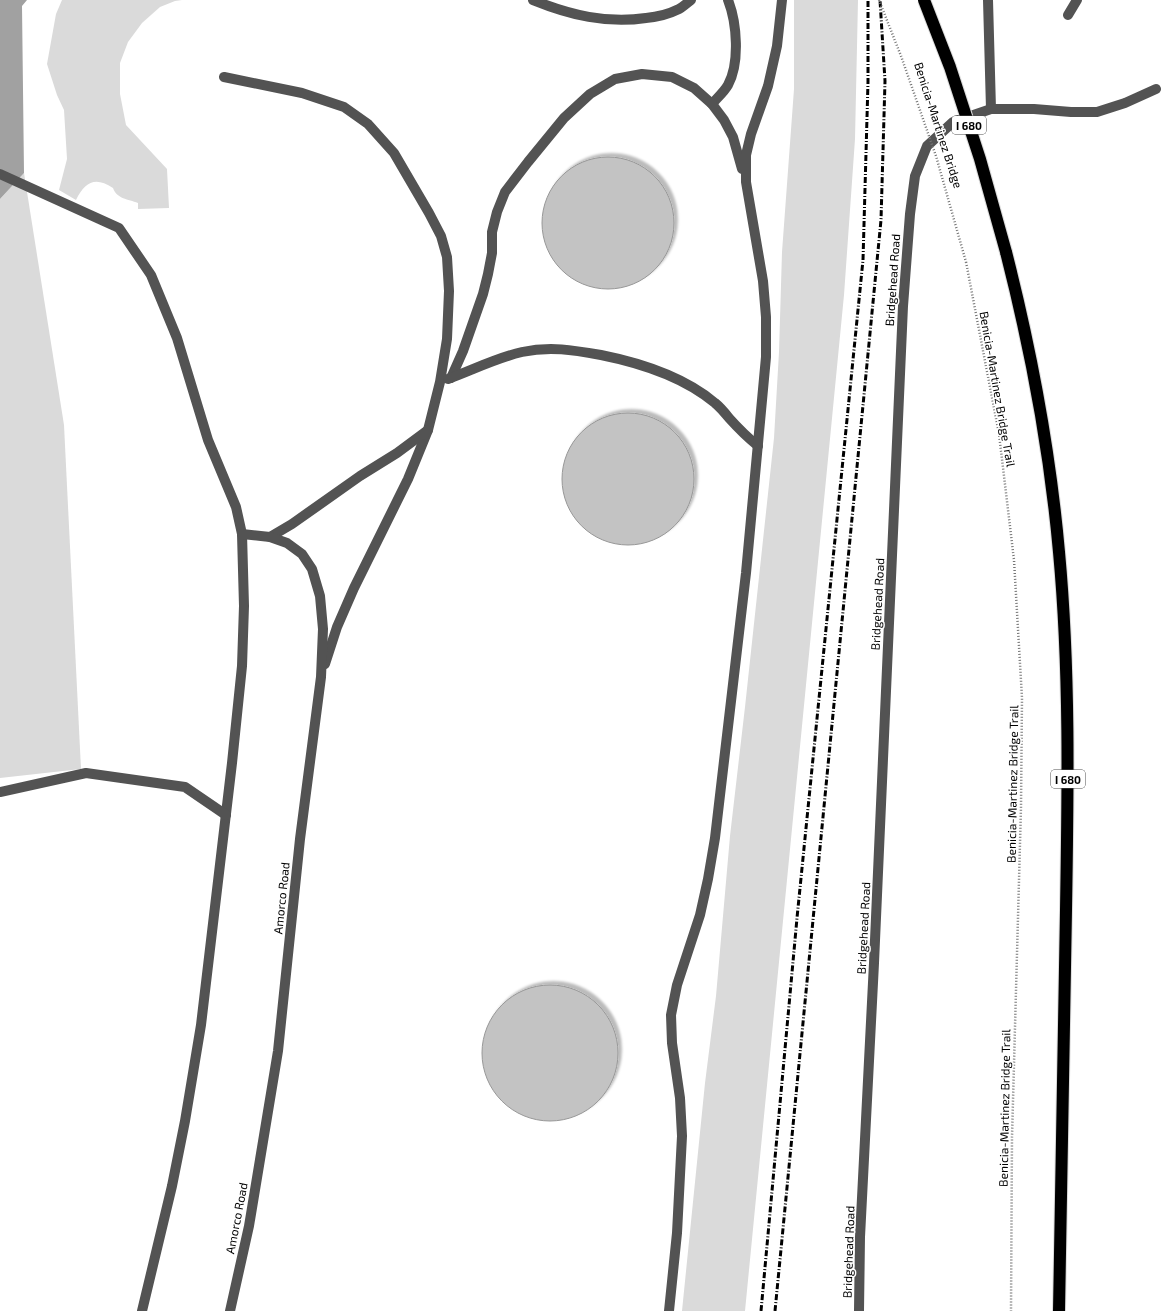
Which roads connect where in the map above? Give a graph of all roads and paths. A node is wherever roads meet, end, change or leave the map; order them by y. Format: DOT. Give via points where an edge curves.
graph roads {
  1 [pos="533,0"];
  2 [pos="691,0"];
  3 [pos="728,0"];
  4 [pos="782,0"];
  5 [pos="879,0"];
  6 [pos="924,0"];
  7 [pos="988,0"];
  8 [pos="1077,0"];
  9 [pos="1068,15"];
  10 [pos="224,77"];
  11 [pos="1156,89"];
  12 [pos="712,104"];
  13 [pos="991,109"];
  14 [pos="0,174"];
  15 [pos="746,182"];
  16 [pos="966,262"];
  17 [pos="451,378"];
  18 [pos="440,382"];
  19 [pos="428,430"];
  20 [pos="758,446"];
  21 [pos="242,534"];
  22 [pos="270,537"];
  23 [pos="321,677"];
  24 [pos="0,792"];
  25 [pos="226,815"];
  26 [pos="142,1311"];
  27 [pos="230,1311"];
  28 [pos="670,1311"];
  29 [pos="859,1311"];
  30 [pos="1011,1311"];
  31 [pos="1059,1311"];
  1 -- 2 [label="street" via="570,14 603,20 632,20 658,16 678,9"];
  3 -- 12 [label="street" via="736,47 734,68 728,86"];
  4 -- 15 [label="street" via="777,46 768,86 746,155"];
  5 -- 16 [label="path, Benicia-Martinez Bridge, bridge" via="936,156"];
  6 -- 31 [label="highway, I 680, bridge" via="950,67 980,159 1006,252 1025,334 1044,441 1059,551 1067,661 1068,779"];
  7 -- 13 [label="street"];
  8 -- 9 [label="street"];
  10 -- 18 [label="street" via="302,93 344,107 368,124 394,153 429,212 441,236 447,257 447,339"];
  11 -- 13 [label="street, Bridgehead Road" via="1097,112"];
  12 -- 15 [label="street" via="733,137"];
  12 -- 17 [label="street" via="694,88 672,77 642,74 615,79 590,94 564,118 514,180 497,212 483,294"];
  13 -- 29 [label="street, Bridgehead Road" via="953,122 927,146 915,176 910,214 903,306 860,1237"];
  14 -- 21 [label="street" via="119,228 151,275 177,338 208,440 236,507"];
  15 -- 20 [label="street" via="760,261 766,317 766,357"];
  16 -- 30 [label="path, Benicia-Martinez Bridge Trail" via="999,434 1014,560 1022,698 1012,1137"];
  17 -- 18 [label="street"];
  17 -- 20 [label="street" via="522,352 570,349 610,357 651,367 687,384 715,403"];
  18 -- 19 [label="street"];
  19 -- 22 [label="street"];
  19 -- 23 [label="street" via="408,479 337,627"];
  20 -- 28 [label="street" via="715,838 700,915 677,985 671,1015 682,1136"];
  21 -- 22 [label="street, Amorco Road"];
  21 -- 25 [label="street" via="244,633"];
  22 -- 23 [label="street, Amorco Road" via="287,543 302,554 312,569 320,596 323,629"];
  23 -- 27 [label="street, Amorco Road" via="300,839 278,1051 249,1226"];
  24 -- 25 [label="street" via="86,773 185,787"];
  25 -- 26 [label="street" via="201,1025 185,1121"];
}
